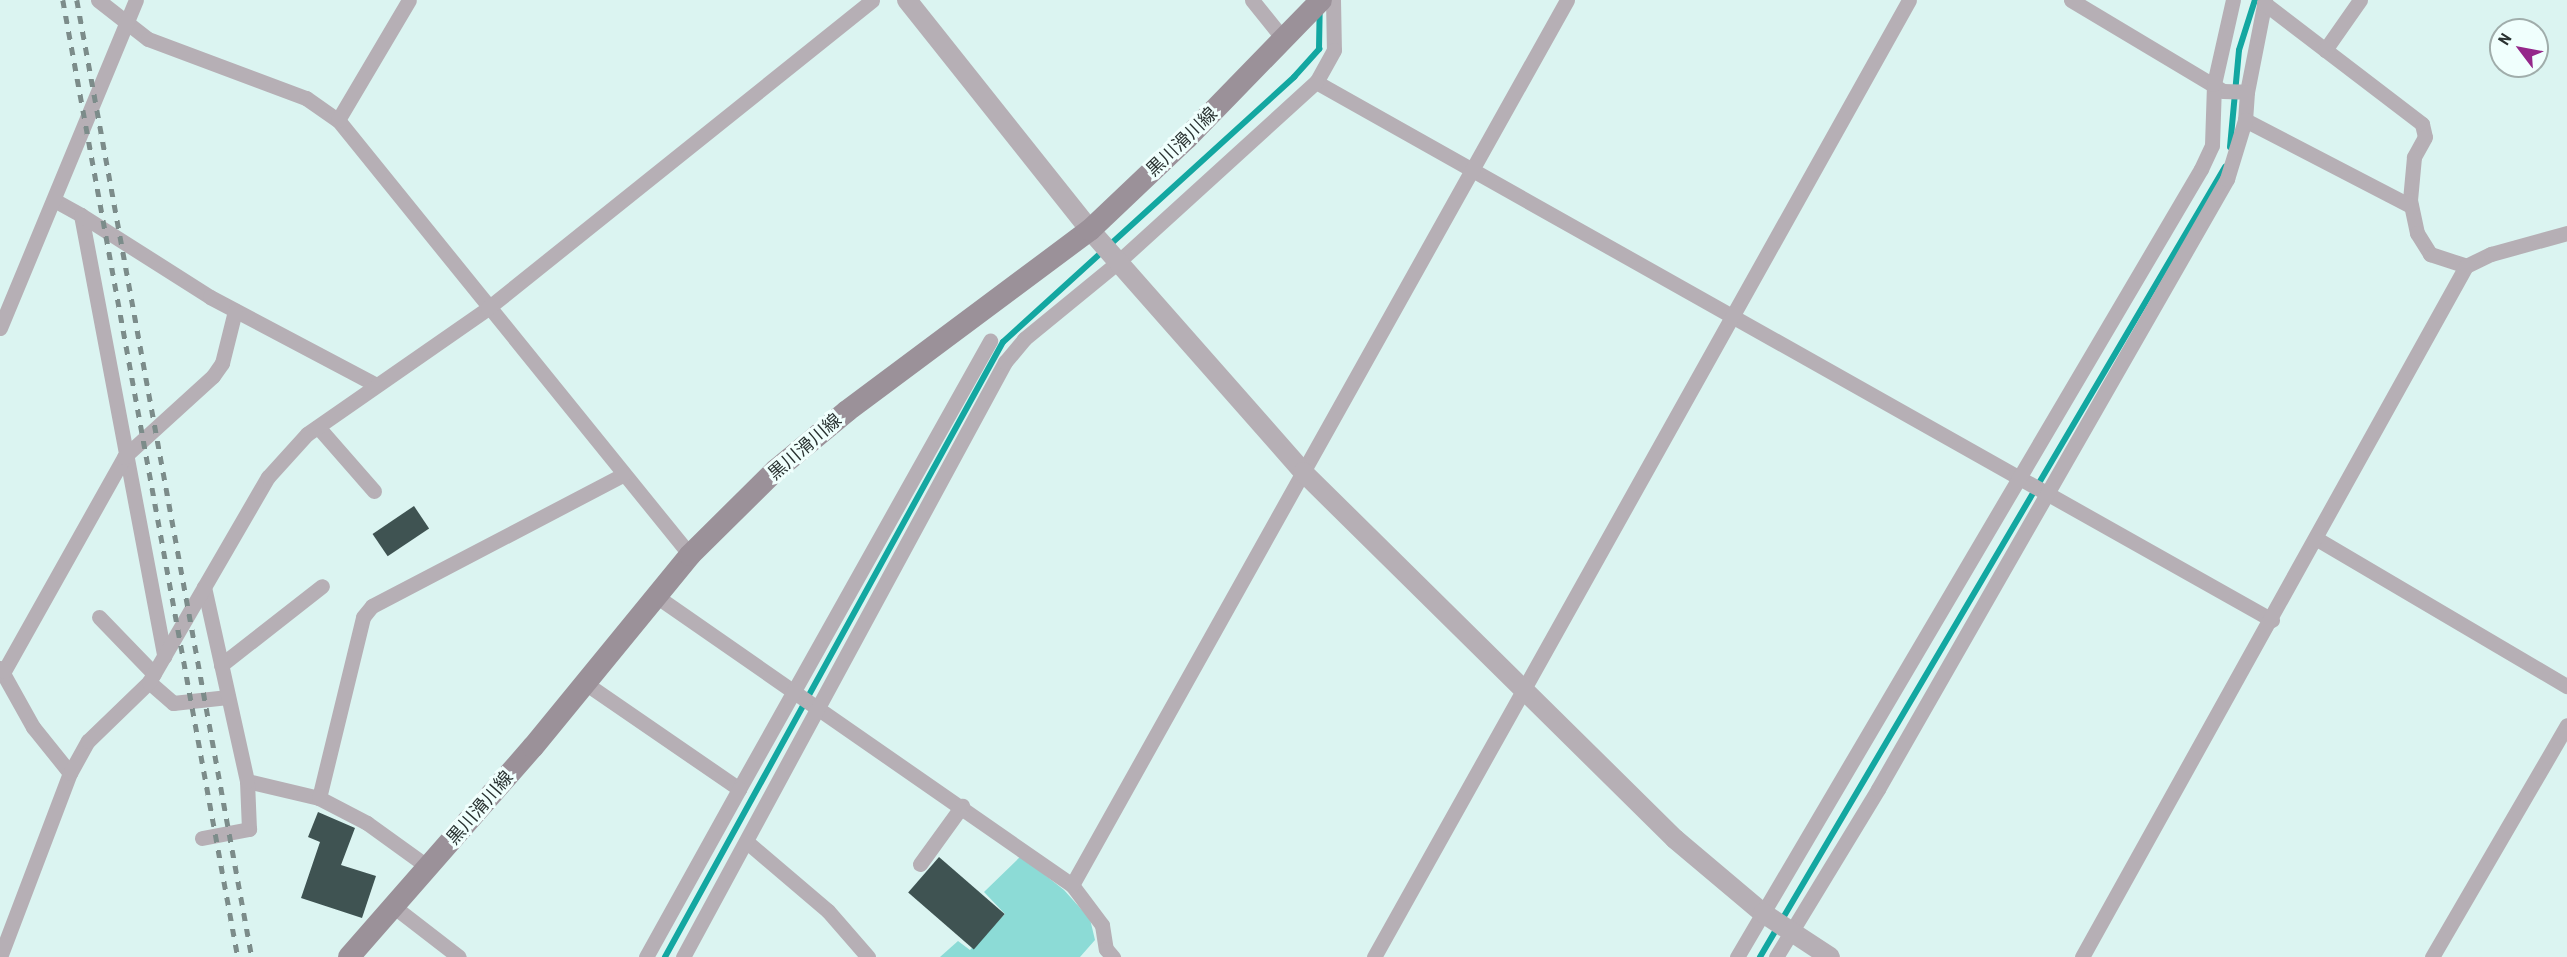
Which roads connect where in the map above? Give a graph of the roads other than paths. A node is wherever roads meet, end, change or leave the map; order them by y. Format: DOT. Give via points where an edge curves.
graph roads {
  1 [pos="98,0"];
  2 [pos="136,0"];
  3 [pos="409,0"];
  4 [pos="872,0"];
  5 [pos="908,0"];
  6 [pos="1252,0"];
  7 [pos="1321,0"];
  8 [pos="1333,0"];
  9 [pos="1567,0"];
  10 [pos="1909,0"];
  11 [pos="2071,0"];
  12 [pos="2233,0"];
  13 [pos="2360,0"];
  14 [pos="2265,2"];
  15 [pos="127,20"];
  16 [pos="1284,40"];
  17 [pos="2325,50"];
  18 [pos="1316,82"];
  19 [pos="2218,88"];
  20 [pos="2244,92"];
  21 [pos="338,120"];
  22 [pos="2245,120"];
  23 [pos="1468,170"];
  24 [pos="54,200"];
  25 [pos="2411,206"];
  26 [pos="81,215"];
  27 [pos="1090,230"];
  28 [pos="2567,233"];
  29 [pos="1118,262"];
  30 [pos="2466,266"];
  31 [pos="488,308"];
  32 [pos="235,311"];
  33 [pos="1732,318"];
  34 [pos="0,328"];
  35 [pos="990,341"];
  36 [pos="376,385"];
  37 [pos="318,427"];
  38 [pos="124,457"];
  39 [pos="1304,472"];
  40 [pos="624,474"];
  41 [pos="2019,478"];
  42 [pos="374,491"];
  43 [pos="2048,494"];
  44 [pos="2318,539"];
  45 [pos="690,555"];
  46 [pos="322,586"];
  47 [pos="204,587"];
  48 [pos="656,596"];
  49 [pos="99,618"];
  50 [pos="2272,620"];
  51 [pos="164,656"];
  52 [pos="221,665"];
  53 [pos="2,669"];
  54 [pos="151,678"];
  55 [pos="585,683"];
  56 [pos="2567,686"];
  57 [pos="794,689"];
  58 [pos="1524,691"];
  59 [pos="228,697"];
  60 [pos="822,708"];
  61 [pos="2567,725"];
  62 [pos="70,773"];
  63 [pos="247,781"];
  64 [pos="739,789"];
  65 [pos="319,798"];
  66 [pos="962,806"];
  67 [pos="202,838"];
  68 [pos="747,842"];
  69 [pos="920,864"];
  70 [pos="428,867"];
  71 [pos="1072,885"];
  72 [pos="393,906"];
  73 [pos="1766,915"];
  74 [pos="1791,933"];
  75 [pos="1106,954"];
  76 [pos="0,957"];
  77 [pos="349,957"];
  78 [pos="459,957"];
  79 [pos="646,957"];
  80 [pos="683,957"];
  81 [pos="868,957"];
  82 [pos="1374,957"];
  83 [pos="1737,957"];
  84 [pos="1776,957"];
  85 [pos="1830,957"];
  86 [pos="2082,957"];
  87 [pos="2432,957"];
  1 -- 15 [label="street"];
  2 -- 15 [label="street"];
  3 -- 21 [label="street"];
  4 -- 31 [label="street"];
  5 -- 27 [label="street"];
  6 -- 16 [label="street"];
  7 -- 16 [label="main road, 黒川滑川線"];
  8 -- 18 [label="street" via="1334,50"];
  9 -- 23 [label="street"];
  10 -- 33 [label="street"];
  11 -- 19 [label="street"];
  12 -- 19 [label="street"];
  13 -- 17 [label="street"];
  14 -- 17 [label="street"];
  14 -- 20 [label="street"];
  15 -- 21 [label="street" via="148,39 306,98"];
  15 -- 24 [label="street"];
  16 -- 27 [label="main road, 黒川滑川線"];
  17 -- 25 [label="street" via="2422,124 2425,137 2414,157"];
  18 -- 23 [label="street"];
  18 -- 29 [label="street"];
  19 -- 20 [label="street"];
  19 -- 41 [label="street" via="2212,145 2201,169"];
  20 -- 22 [label="street"];
  21 -- 31 [label="street"];
  22 -- 25 [label="street"];
  22 -- 43 [label="street" via="2227,179"];
  23 -- 33 [label="street"];
  23 -- 39 [label="street"];
  24 -- 26 [label="street"];
  24 -- 34 [label="street"];
  25 -- 30 [label="street" via="2416,233 2430,255"];
  26 -- 32 [label="street"];
  26 -- 38 [label="street"];
  27 -- 29 [label="street"];
  27 -- 45 [label="main road, 黒川滑川線" via="847,411 776,470"];
  28 -- 30 [label="street" via="2491,254"];
  29 -- 39 [label="street"];
  29 -- 60 [label="street" via="1024,339 1005,362"];
  30 -- 44 [label="street"];
  31 -- 36 [label="street"];
  31 -- 40 [label="street"];
  32 -- 36 [label="street"];
  32 -- 38 [label="street" via="222,363 213,376"];
  33 -- 41 [label="street"];
  33 -- 58 [label="street"];
  35 -- 57 [label="street"];
  36 -- 37 [label="street"];
  37 -- 42 [label="street"];
  37 -- 47 [label="street" via="268,477"];
  38 -- 51 [label="street"];
  38 -- 53 [label="street"];
  39 -- 58 [label="street"];
  39 -- 71 [label="street"];
  40 -- 45 [label="street"];
  40 -- 65 [label="street" via="372,606 363,617"];
  41 -- 43 [label="street"];
  41 -- 73 [label="street"];
  43 -- 50 [label="street"];
  43 -- 74 [label="street"];
  44 -- 50 [label="street"];
  44 -- 56 [label="street"];
  45 -- 48 [label="main road, 黒川滑川線"];
  46 -- 52 [label="street"];
  47 -- 51 [label="street"];
  47 -- 52 [label="street"];
  48 -- 55 [label="main road, 黒川滑川線"];
  48 -- 57 [label="street"];
  49 -- 54 [label="street"];
  50 -- 86 [label="street"];
  51 -- 54 [label="street"];
  52 -- 59 [label="street"];
  53 -- 62 [label="street" via="33,727"];
  54 -- 59 [label="street" via="173,703"];
  54 -- 62 [label="street" via="88,741"];
  55 -- 64 [label="street"];
  55 -- 70 [label="main road, 黒川滑川線"];
  57 -- 60 [label="street"];
  57 -- 64 [label="street"];
  58 -- 73 [label="street" via="1675,839"];
  58 -- 82 [label="street"];
  59 -- 63 [label="street"];
  60 -- 66 [label="street"];
  60 -- 68 [label="street"];
  61 -- 87 [label="street"];
  62 -- 76 [label="street"];
  63 -- 65 [label="street"];
  63 -- 67 [label="street" via="249,829"];
  64 -- 79 [label="street"];
  65 -- 70 [label="street" via="367,823"];
  66 -- 69 [label="street"];
  66 -- 71 [label="street"];
  68 -- 80 [label="street"];
  68 -- 81 [label="street" via="828,911"];
  70 -- 72 [label="main road, 黒川滑川線"];
  71 -- 75 [label="street" via="1102,925"];
  72 -- 77 [label="main road, 黒川滑川線"];
  72 -- 78 [label="street"];
  73 -- 74 [label="street"];
  73 -- 83 [label="street"];
  74 -- 84 [label="street"];
  74 -- 85 [label="street"];
}
